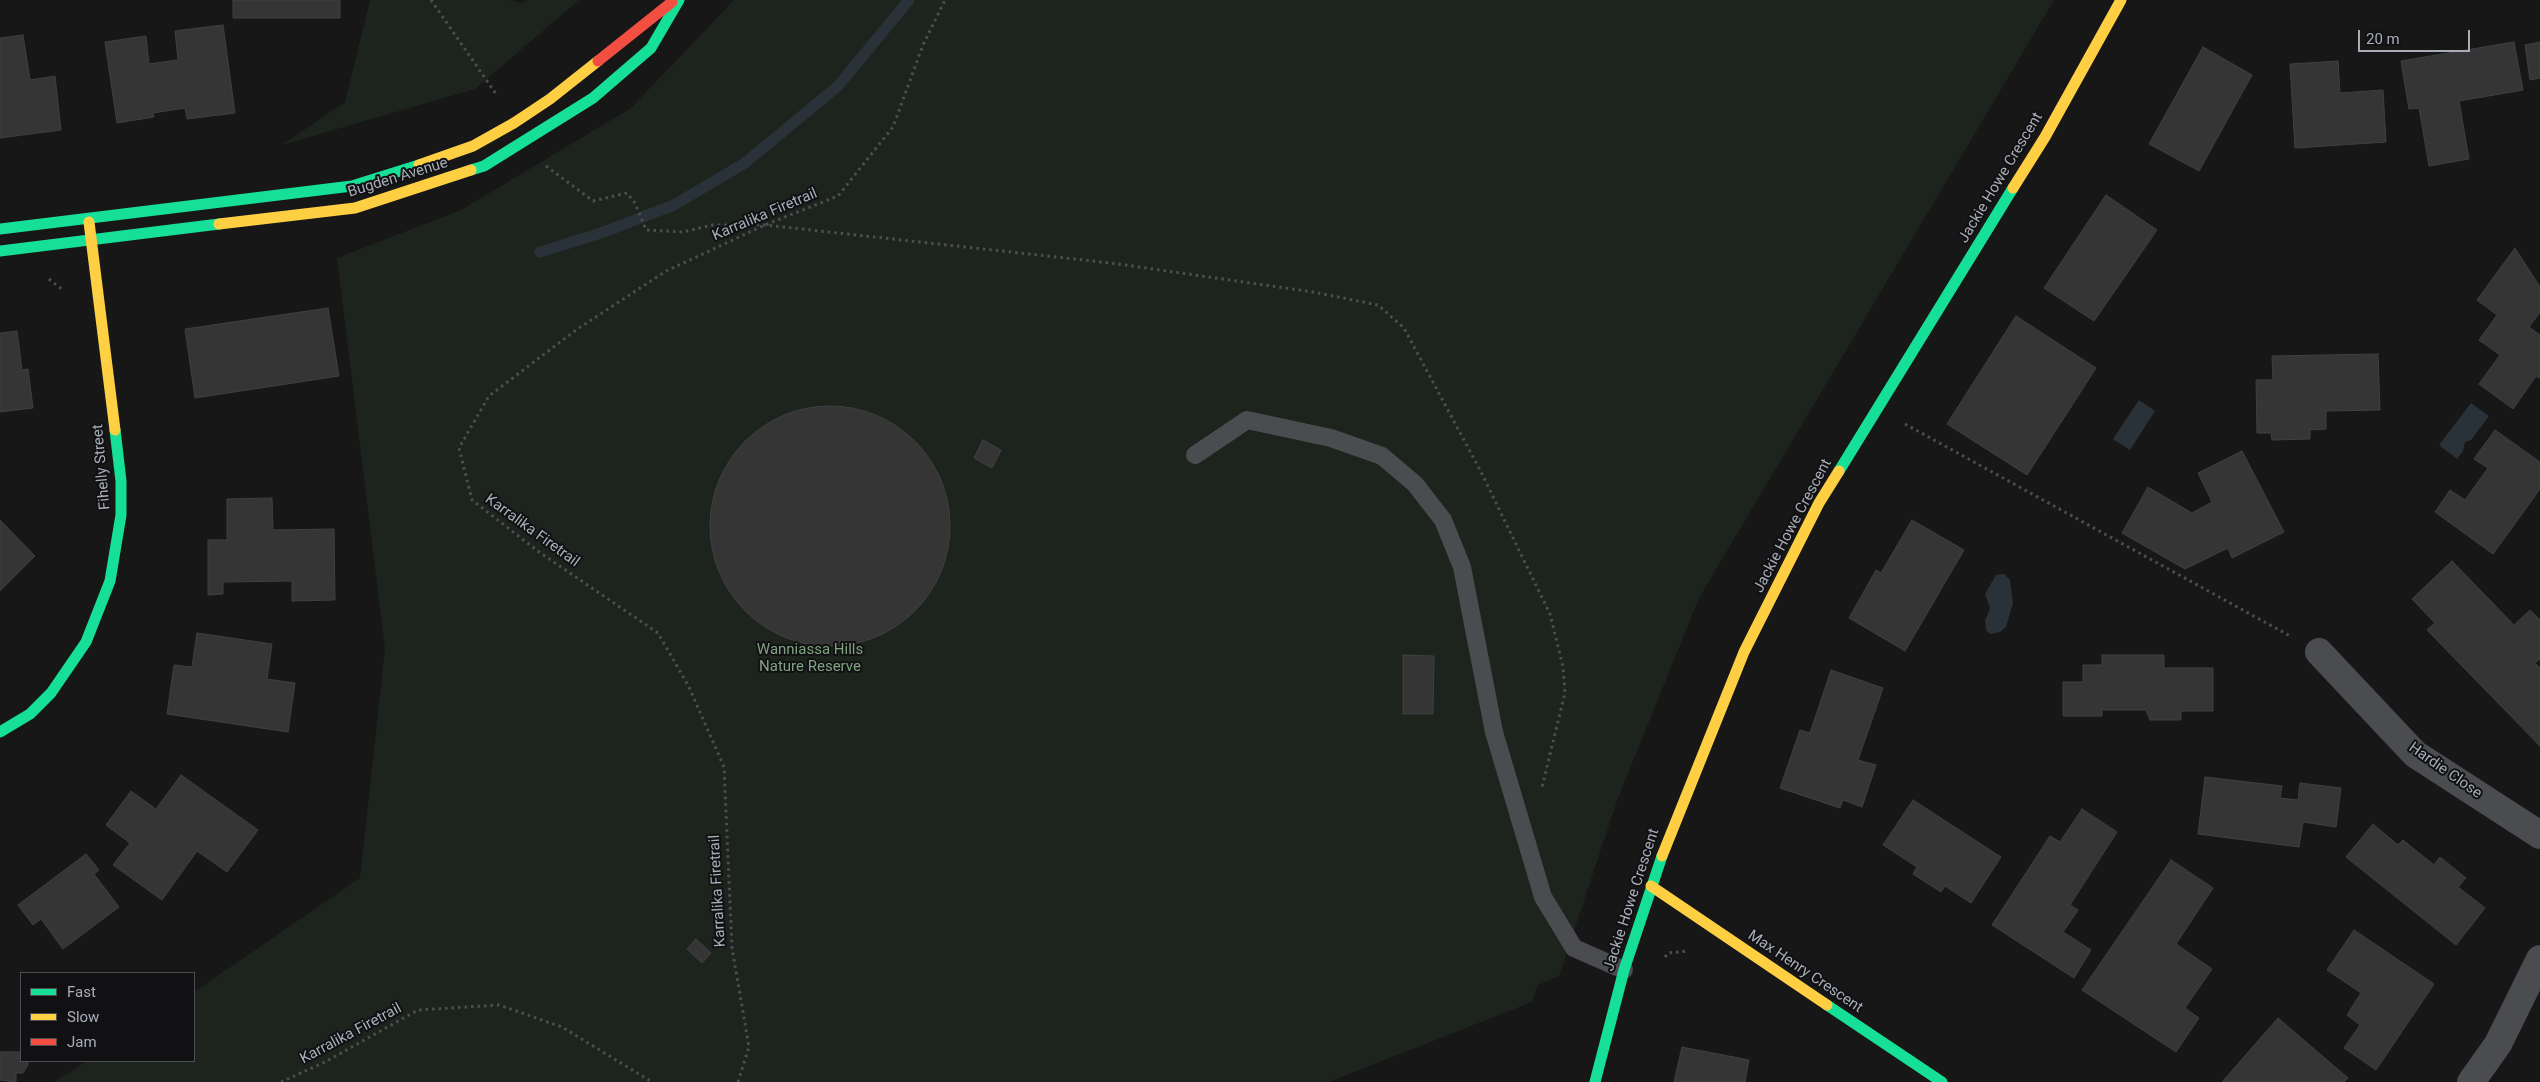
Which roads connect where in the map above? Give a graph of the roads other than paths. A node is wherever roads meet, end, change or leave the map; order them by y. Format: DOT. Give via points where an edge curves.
graph roads {
  1 [pos="674,0"];
  2 [pos="679,0"];
  3 [pos="2121,0"];
  4 [pos="352,186"];
  5 [pos="354,208"];
  6 [pos="89,218"];
  7 [pos="0,229"];
  8 [pos="92,240"];
  9 [pos="0,251"];
  10 [pos="1196,455"];
  11 [pos="2319,652"];
  12 [pos="0,732"];
  13 [pos="2540,835"];
  14 [pos="1651,886"];
  15 [pos="2540,959"];
  16 [pos="1624,970"];
  17 [pos="1595,1082"];
  18 [pos="1942,1082"];
  19 [pos="2471,1082"];
  1 -- 4 [label="street, Bugden Avenue" via="550,99 514,123 473,146"];
  2 -- 5 [label="street, Bugden Avenue" via="651,48 592,98 526,141 484,166"];
  3 -- 14 [label="street, Jackie Howe Crescent" via="2044,137 1819,503 1744,652"];
  4 -- 5 [label="street"];
  4 -- 6 [label="street, Bugden Avenue"];
  5 -- 8 [label="street, Bugden Avenue"];
  6 -- 7 [label="street, Bugden Avenue"];
  6 -- 8 [label="street, Fihelly Street"];
  8 -- 9 [label="street, Bugden Avenue"];
  8 -- 12 [label="street, Fihelly Street" via="121,482 121,515 110,581 86,642 51,693 30,714"];
  10 -- 16 [label="lane" via="1247,420 1331,438 1382,456 1415,484 1443,520 1462,566 1494,732 1543,897 1574,948"];
  11 -- 13 [label="street, Hardie Close" via="2415,754"];
  14 -- 16 [label="street, Jackie Howe Crescent"];
  14 -- 18 [label="street, Max Henry Crescent"];
  15 -- 19 [label="street" via="2498,1044"];
  16 -- 17 [label="street, Jackie Howe Crescent"];
}
